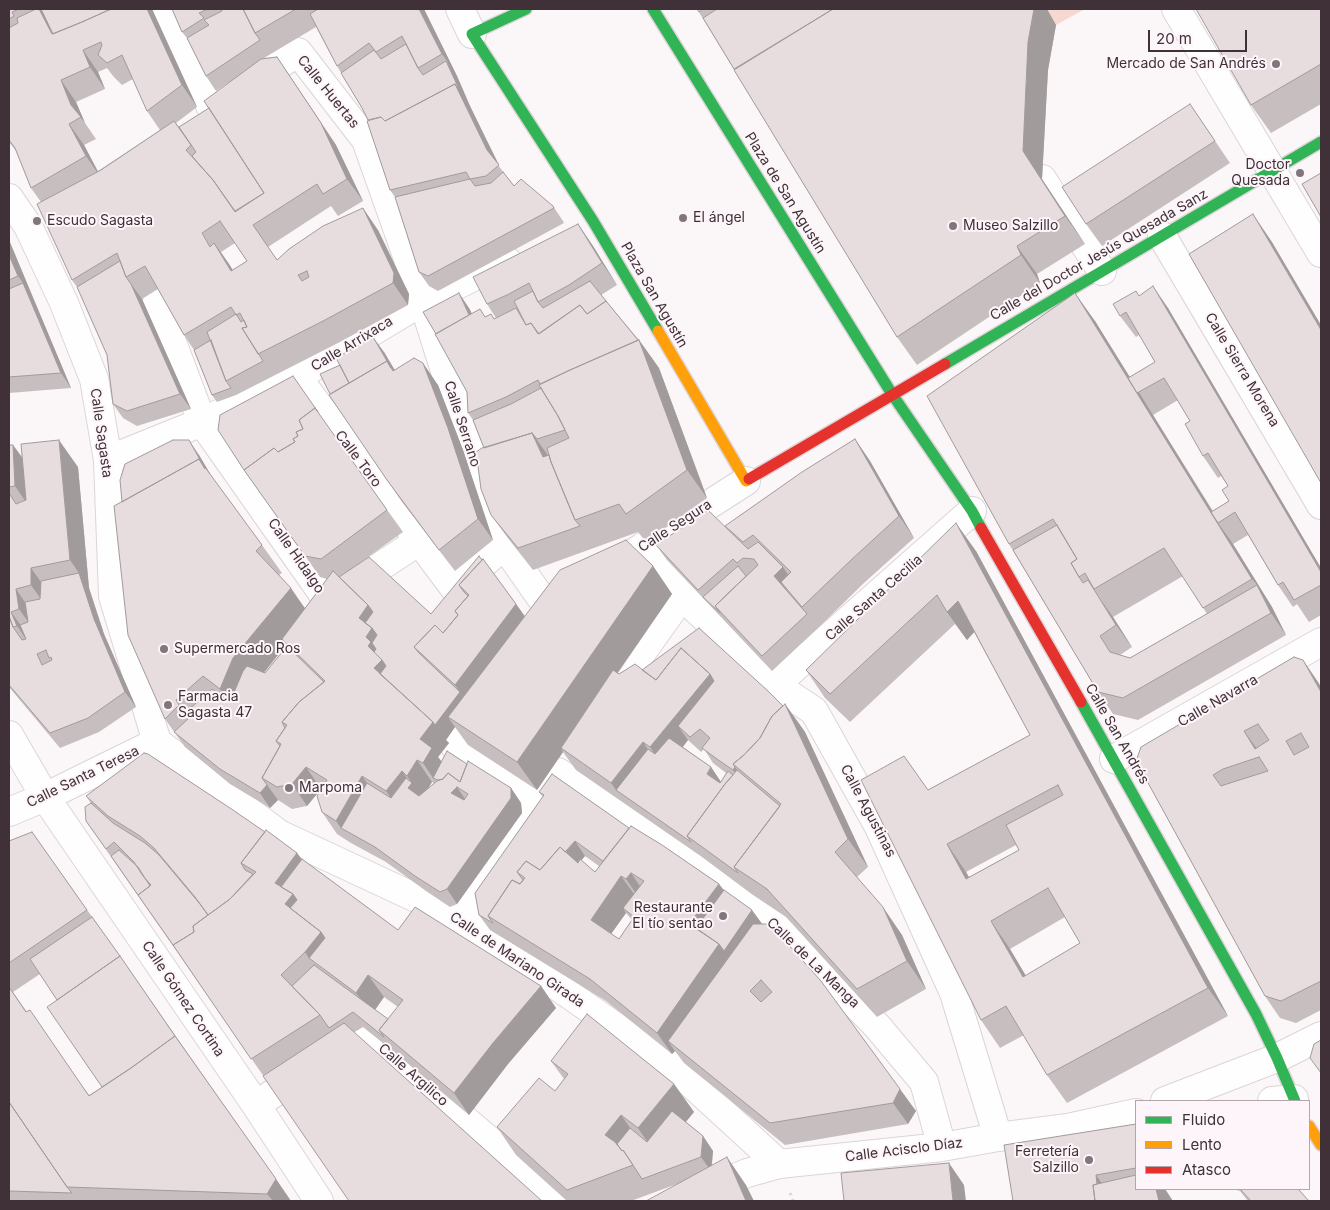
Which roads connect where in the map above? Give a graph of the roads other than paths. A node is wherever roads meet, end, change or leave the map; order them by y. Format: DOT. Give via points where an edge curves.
graph roads {
  1 [pos="167,9"];
  2 [pos="460,9"];
  3 [pos="526,9"];
  4 [pos="653,9"];
  5 [pos="1176,9"];
  6 [pos="472,34"];
  7 [pos="1321,142"];
  8 [pos="1273,170"];
  9 [pos="1042,179"];
  10 [pos="9,198"];
  11 [pos="1162,236"];
  12 [pos="530,250"];
  13 [pos="1321,253"];
  14 [pos="1102,271"];
  15 [pos="423,301"];
  16 [pos="157,302"];
  17 [pos="297,377"];
  18 [pos="892,394"];
  19 [pos="202,422"];
  20 [pos="108,460"];
  21 [pos="746,481"];
  22 [pos="1321,505"];
  23 [pos="972,511"];
  24 [pos="420,541"];
  25 [pos="504,545"];
  26 [pos="644,546"];
  27 [pos="612,567"];
  28 [pos="572,593"];
  29 [pos="682,596"];
  30 [pos="328,601"];
  31 [pos="311,623"];
  32 [pos="1321,642"];
  33 [pos="499,681"];
  34 [pos="775,685"];
  35 [pos="597,716"];
  36 [pos="9,735"];
  37 [pos="157,742"];
  38 [pos="1114,759"];
  39 [pos="45,797"];
  40 [pos="536,804"];
  41 [pos="9,812"];
  42 [pos="459,918"];
  43 [pos="776,923"];
  44 [pos="759,947"];
  45 [pos="1321,1036"];
  46 [pos="1277,1058"];
  47 [pos="1168,1100"];
  48 [pos="1287,1100"];
  49 [pos="256,1105"];
  50 [pos="1135,1114"];
  51 [pos="1310,1128"];
  52 [pos="998,1137"];
  53 [pos="1321,1145"];
  54 [pos="942,1146"];
  55 [pos="779,1164"];
  56 [pos="319,1201"];
  57 [pos="560,1201"];
  58 [pos="680,1201"];
  1 -- 15 [label="street, Calle Huertas" via="204,115 298,52 366,140"];
  2 -- 6 [label="street"];
  3 -- 6 [label="main road"];
  4 -- 18 [label="main road, Plaza de San Agustín"];
  5 -- 8 [label="street"];
  6 -- 21 [label="main road, Plaza San Agustín" via="584,225"];
  7 -- 8 [label="main road, Calle del Doctor Jesús Quesada Sanz"];
  8 -- 11 [label="main road, Calle del Doctor Jesús Quesada Sanz"];
  8 -- 13 [label="street"];
  9 -- 14 [label="street"];
  10 -- 20 [label="street, Calle Sagasta" via="37,221 94,379"];
  11 -- 14 [label="main road, Calle del Doctor Jesús Quesada Sanz"];
  11 -- 22 [label="street, Calle Sierra Morena"];
  12 -- 15 [label="street, Calle Arrixaca"];
  14 -- 18 [label="main road, Calle del Doctor Jesús Quesada Sanz"];
  15 -- 17 [label="street, Calle Arrixaca"];
  15 -- 25 [label="street, Calle Serrano"];
  16 -- 19 [label="street, Calle Hidalgo"];
  17 -- 19 [label="street, Calle Arrixaca"];
  17 -- 24 [label="street, Calle Toro"];
  18 -- 21 [label="main road"];
  18 -- 23 [label="main road, Calle San Andrés"];
  19 -- 20 [label="street, Calle Arrixaca"];
  19 -- 30 [label="street, Calle Hidalgo"];
  20 -- 37 [label="street, Calle Sagasta" via="114,596"];
  21 -- 26 [label="street, Calle Segura"];
  23 -- 34 [label="street, Calle Santa Cecilia"];
  23 -- 38 [label="main road, Calle San Andrés"];
  24 -- 25 [label="street" via="456,589"];
  24 -- 30 [label="street, Calle Hidalgo"];
  25 -- 28 [label="street" via="542,616"];
  26 -- 27 [label="street, Calle Segura"];
  26 -- 29 [label="street, Calle Agustinas"];
  29 -- 34 [label="street, Calle Agustinas"];
  29 -- 35 [label="street"];
  30 -- 31 [label="street"];
  32 -- 38 [label="street, Calle Navarra"];
  33 -- 40 [label="street" via="455,746"];
  34 -- 52 [label="street, Calle Agustinas" via="814,711 879,828 954,993"];
  36 -- 39 [label="street, Calle Gómez Cortina"];
  37 -- 39 [label="street, Calle Santa Teresa"];
  37 -- 42 [label="street, Calle de Mariano Girada" via="279,834"];
  38 -- 46 [label="main road, Calle San Andrés" via="1256,1014"];
  39 -- 41 [label="street, Calle Santa Teresa"];
  39 -- 49 [label="street, Calle Gómez Cortina"];
  40 -- 42 [label="street"];
  40 -- 43 [label="street, Calle de La Manga" via="563,764"];
  42 -- 55 [label="street, Calle de Mariano Girada" via="678,1058"];
  43 -- 44 [label="street"];
  43 -- 54 [label="street, Calle de La Manga" via="877,1026 924,1082"];
  45 -- 46 [label="street"];
  46 -- 47 [label="street"];
  46 -- 48 [label="main road, Calle San Andrés"];
  49 -- 56 [label="street, Calle Gómez Cortina"];
  49 -- 57 [label="street, Calle Argilico" via="364,1033"];
  50 -- 52 [label="street, Calle Acisclo Díaz" via="1068,1128"];
  51 -- 53 [label="main road"];
  52 -- 54 [label="street, Calle Acisclo Díaz"];
  54 -- 55 [label="street, Calle Acisclo Díaz"];
  55 -- 58 [label="street, Calle Acisclo Díaz" via="747,1173"];
}
